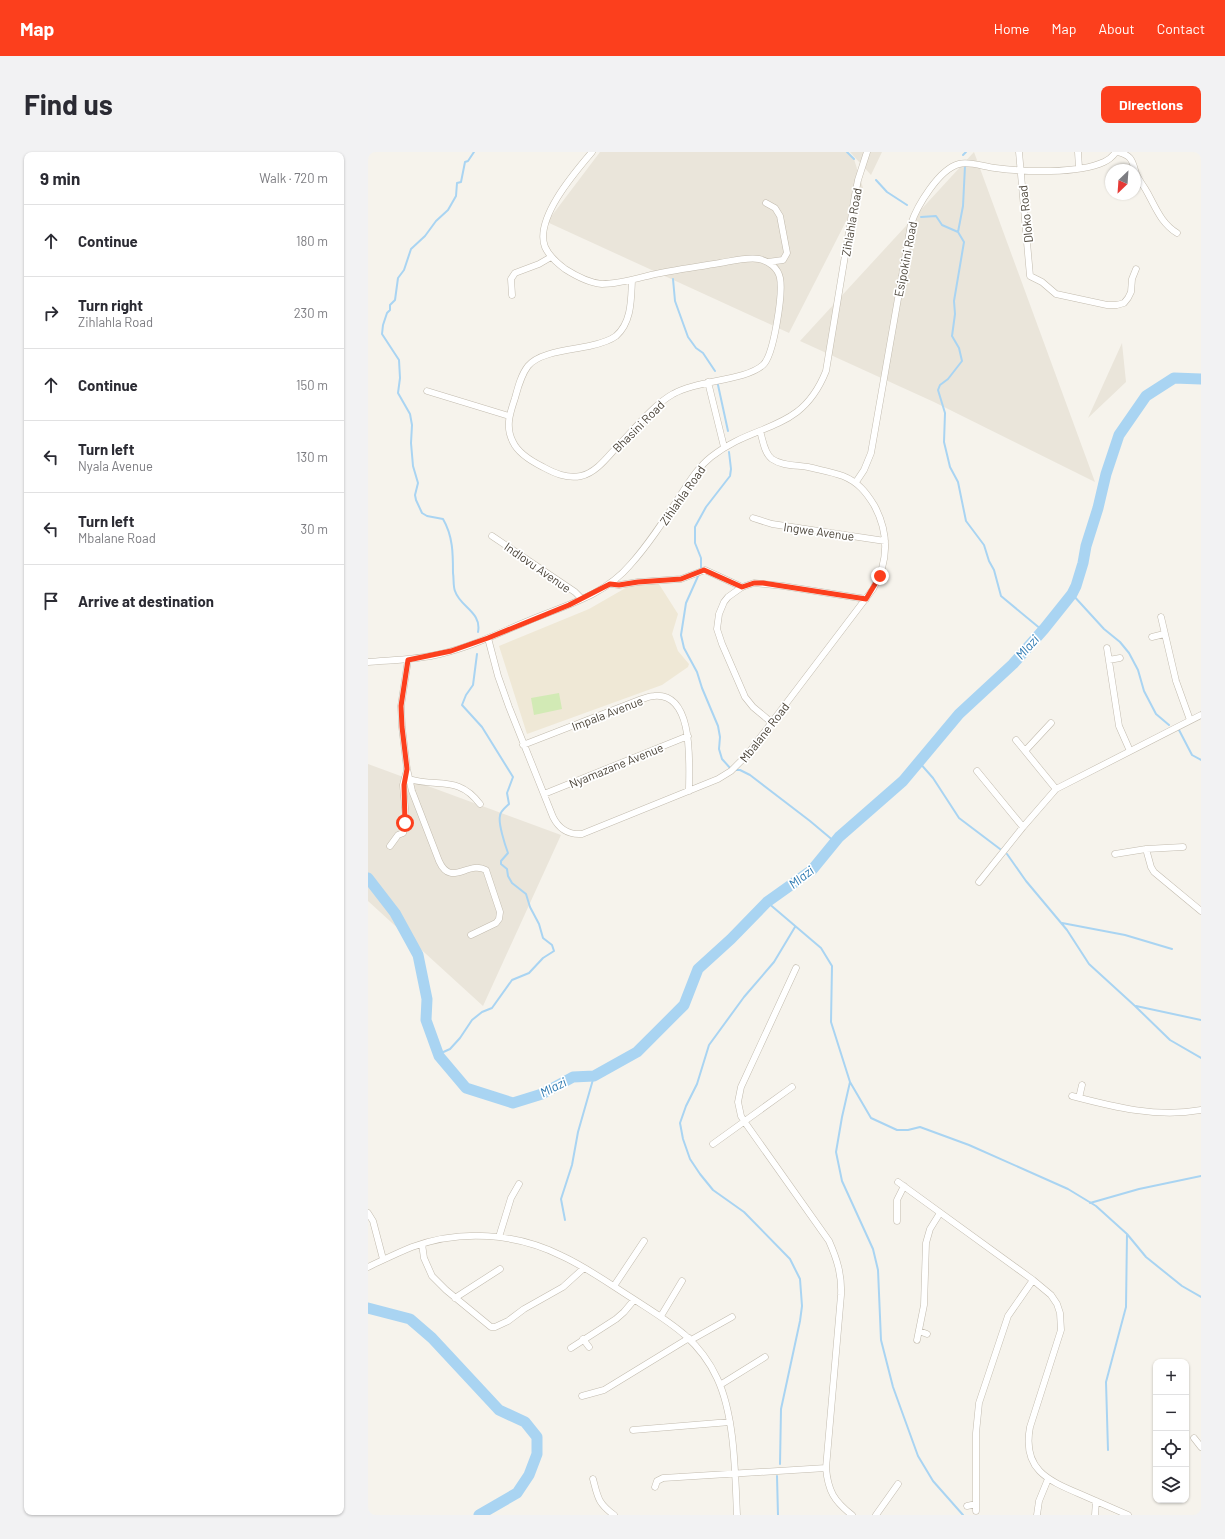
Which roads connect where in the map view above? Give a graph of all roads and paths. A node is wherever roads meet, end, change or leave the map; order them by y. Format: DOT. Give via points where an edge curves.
graph roads {
  1 [pos="592,152"];
  2 [pos="867,152"];
  3 [pos="1019,152"];
  4 [pos="1078,152"];
  5 [pos="1117,152"];
  6 [pos="1133,164"];
  7 [pos="1079,168"];
  8 [pos="1020,172"];
  9 [pos="1141,183"];
  10 [pos="766,203"];
  11 [pos="1177,233"];
  12 [pos="551,257"];
  13 [pos="768,262"];
  14 [pos="1136,269"];
  15 [pos="632,280"];
  16 [pos="512,295"];
  17 [pos="708,382"];
  18 [pos="427,392"];
  19 [pos="509,416"];
  20 [pos="760,431"];
  21 [pos="724,447"];
  22 [pos="856,482"];
  23 [pos="753,518"];
  24 [pos="492,536"];
  25 [pos="886,540"];
  26 [pos="610,584"];
  27 [pos="742,587"];
  28 [pos="582,599"];
  29 [pos="866,599"];
  30 [pos="1161,617"];
  31 [pos="1164,634"];
  32 [pos="1152,637"];
  33 [pos="488,638"];
  34 [pos="1107,648"];
  35 [pos="1120,658"];
  36 [pos="408,660"];
  37 [pos="1109,660"];
  38 [pos="368,662"];
  39 [pos="1201,715"];
  40 [pos="1190,720"];
  41 [pos="771,722"];
  42 [pos="1051,723"];
  43 [pos="688,736"];
  44 [pos="1016,740"];
  45 [pos="523,745"];
  46 [pos="1025,751"];
  47 [pos="1130,751"];
  48 [pos="407,769"];
  49 [pos="977,771"];
  50 [pos="409,779"];
  51 [pos="1056,789"];
  52 [pos="689,791"];
  53 [pos="544,794"];
  54 [pos="480,804"];
  55 [pos="1023,827"];
  56 [pos="390,846"];
  57 [pos="1183,847"];
  58 [pos="1146,849"];
  59 [pos="1115,854"];
  60 [pos="979,882"];
  61 [pos="1201,911"];
  62 [pos="471,935"];
  63 [pos="796,968"];
  64 [pos="1082,1085"];
  65 [pos="792,1087"];
  66 [pos="1072,1096"];
  67 [pos="1079,1098"];
  68 [pos="1201,1110"];
  69 [pos="744,1121"];
  70 [pos="713,1144"];
  71 [pos="519,1184"];
  72 [pos="368,1213"];
  73 [pos="940,1213"];
  74 [pos="897,1221"];
  75 [pos="499,1237"];
  76 [pos="644,1241"];
  77 [pos="422,1244"];
  78 [pos="383,1260"];
  79 [pos="368,1267"];
  80 [pos="584,1268"];
  81 [pos="500,1269"];
  82 [pos="1033,1280"];
  83 [pos="682,1281"];
  84 [pos="614,1286"];
  85 [pos="455,1298"];
  86 [pos="634,1300"];
  87 [pos="661,1316"];
  88 [pos="732,1317"];
  89 [pos="919,1331"];
  90 [pos="927,1334"];
  91 [pos="583,1339"];
  92 [pos="690,1339"];
  93 [pos="917,1340"];
  94 [pos="589,1347"];
  95 [pos="571,1348"];
  96 [pos="765,1357"];
  97 [pos="720,1385"];
  98 [pos="582,1396"];
  99 [pos="730,1422"];
  100 [pos="633,1430"];
  101 [pos="1194,1438"];
  102 [pos="1201,1447"];
  103 [pos="826,1468"];
  104 [pos="735,1473"];
  105 [pos="593,1479"];
  106 [pos="1048,1480"];
  107 [pos="898,1484"];
  108 [pos="655,1487"];
  109 [pos="1096,1501"];
  110 [pos="976,1504"];
  111 [pos="967,1506"];
  112 [pos="976,1511"];
  113 [pos="614,1515"];
  114 [pos="737,1515"];
  115 [pos="852,1515"];
  116 [pos="876,1515"];
  117 [pos="1037,1515"];
  118 [pos="1096,1515"];
  119 [pos="1128,1515"];
  1 -- 12 [label="street" via="564,187 550,211 544,237 545,247"];
  2 -- 20 [label="street, Zihlahla Road" via="855,195 826,371 812,397 798,412"];
  3 -- 8 [label="street, Dloko Road"];
  4 -- 7 [label="street"];
  5 -- 6 [label="street" via="1127,154"];
  5 -- 7 [label="street, Esipokini Road" via="1105,162"];
  7 -- 8 [label="street, Esipokini Road"];
  8 -- 14 [label="street, Dloko Road" via="1030,276 1056,294 1117,305 1127,300"];
  8 -- 22 [label="street, Esipokini Road" via="958,164 941,176 917,209 911,224 871,453"];
  9 -- 11 [label="street" via="1159,216"];
  10 -- 13 [label="street" via="775,208 780,216 787,253 783,260"];
  12 -- 15 [label="street" via="568,271 590,282"];
  12 -- 16 [label="street" via="514,273 511,278"];
  13 -- 15 [label="street" via="752,259 736,261"];
  13 -- 17 [label="street, Bhasini Road" via="779,274 781,292 772,345 766,362 752,372"];
  15 -- 19 [label="street, Bhasini Road" via="629,314 619,333 600,344 540,357 532,362 524,371"];
  17 -- 19 [label="street, Bhasini Road" via="678,391 667,398 600,464 580,476 557,474 523,454 512,441 508,426"];
  17 -- 21 [label="street"];
  18 -- 19 [label="street"];
  20 -- 21 [label="street, Zihlahla Road"];
  20 -- 22 [label="street, Mbalane Road" via="768,454 777,461 830,472"];
  21 -- 26 [label="street, Zihlahla Road" via="700,467 631,564"];
  22 -- 25 [label="street, Mbalane Road" via="877,510 884,526"];
  23 -- 25 [label="street, Ingwe Avenue" via="763,522"];
  24 -- 28 [label="street, Indlovu Avenue"];
  25 -- 29 [label="street, Mbalane Road" via="880,576"];
  26 -- 27 [label="street" via="681,579 704,570"];
  26 -- 28 [label="street, Zihlahla Road"];
  27 -- 29 [label="street" via="763,583"];
  27 -- 41 [label="street" via="728,597 721,608 719,636 745,697"];
  28 -- 33 [label="street, Zihlahla Road"];
  29 -- 41 [label="street, Mbalane Road"];
  30 -- 31 [label="street"];
  31 -- 32 [label="street"];
  31 -- 40 [label="street" via="1178,689"];
  33 -- 36 [label="street, Zihlahla Road" via="445,653"];
  33 -- 45 [label="street, Mbalane Road"];
  34 -- 37 [label="street"];
  35 -- 37 [label="street"];
  36 -- 38 [label="street, Zihlahla Road"];
  36 -- 48 [label="street" via="401,706"];
  37 -- 47 [label="street" via="1119,726"];
  39 -- 40 [label="street"];
  40 -- 47 [label="street"];
  41 -- 52 [label="street, Mbalane Road" via="747,755 732,770"];
  42 -- 46 [label="street"];
  43 -- 45 [label="street, Impala Avenue" via="684,720 674,704 663,697 654,696"];
  43 -- 52 [label="street, Impala Avenue"];
  43 -- 53 [label="street, Nyamazane Avenue"];
  44 -- 46 [label="street"];
  45 -- 53 [label="street, Mbalane Road"];
  46 -- 51 [label="street"];
  47 -- 51 [label="street"];
  48 -- 50 [label="street"];
  48 -- 56 [label="street" via="403,833 398,835"];
  49 -- 55 [label="street"];
  50 -- 54 [label="street" via="457,785 469,792"];
  50 -- 62 [label="street" via="443,869 454,874 479,867 488,873 500,916 492,925"];
  51 -- 55 [label="street"];
  52 -- 53 [label="street, Mbalane Road" via="582,834 566,831 556,824"];
  55 -- 60 [label="street"];
  57 -- 58 [label="street"];
  58 -- 59 [label="street"];
  58 -- 61 [label="street" via="1154,872"];
  63 -- 69 [label="street" via="741,1087 738,1102"];
  64 -- 67 [label="street"];
  65 -- 69 [label="street"];
  66 -- 67 [label="street"];
  67 -- 68 [label="street" via="1139,1112 1186,1113"];
  69 -- 70 [label="street"];
  69 -- 103 [label="street" via="829,1241 841,1276"];
  71 -- 75 [label="street" via="511,1198"];
  72 -- 78 [label="street" via="373,1221"];
  73 -- 74 [label="street" via="901,1184 897,1200"];
  73 -- 82 [label="street"];
  73 -- 89 [label="street" via="927,1238 925,1295"];
  75 -- 77 [label="street" via="461,1236"];
  75 -- 80 [label="street" via="537,1245"];
  76 -- 84 [label="street"];
  77 -- 78 [label="street"];
  77 -- 85 [label="street" via="426,1264 432,1276"];
  78 -- 79 [label="street"];
  80 -- 84 [label="street"];
  80 -- 85 [label="street" via="563,1287 493,1328"];
  81 -- 85 [label="street"];
  82 -- 106 [label="street" via="1054,1299 1060,1313 1061,1324 1029,1432 1030,1454 1037,1469"];
  82 -- 110 [label="street" via="1008,1316 979,1403 976,1433"];
  83 -- 87 [label="street"];
  84 -- 86 [label="street"];
  86 -- 87 [label="street"];
  86 -- 91 [label="street" via="616,1319"];
  87 -- 92 [label="street"];
  88 -- 92 [label="street"];
  89 -- 90 [label="street"];
  89 -- 93 [label="street"];
  91 -- 94 [label="street"];
  91 -- 95 [label="street"];
  92 -- 97 [label="street" via="707,1360"];
  92 -- 98 [label="street" via="604,1390"];
  96 -- 97 [label="street"];
  97 -- 99 [label="street"];
  99 -- 100 [label="street"];
  99 -- 104 [label="street"];
  101 -- 102 [label="street"];
  103 -- 104 [label="street"];
  103 -- 115 [label="street" via="828,1485 834,1498"];
  104 -- 108 [label="street" via="663,1478 657,1481"];
  104 -- 114 [label="street"];
  105 -- 113 [label="street" via="599,1501"];
  106 -- 109 [label="street"];
  106 -- 117 [label="street" via="1039,1501"];
  107 -- 116 [label="street"];
  109 -- 118 [label="street"];
  109 -- 119 [label="street"];
  110 -- 111 [label="street"];
  110 -- 112 [label="street"];
}
